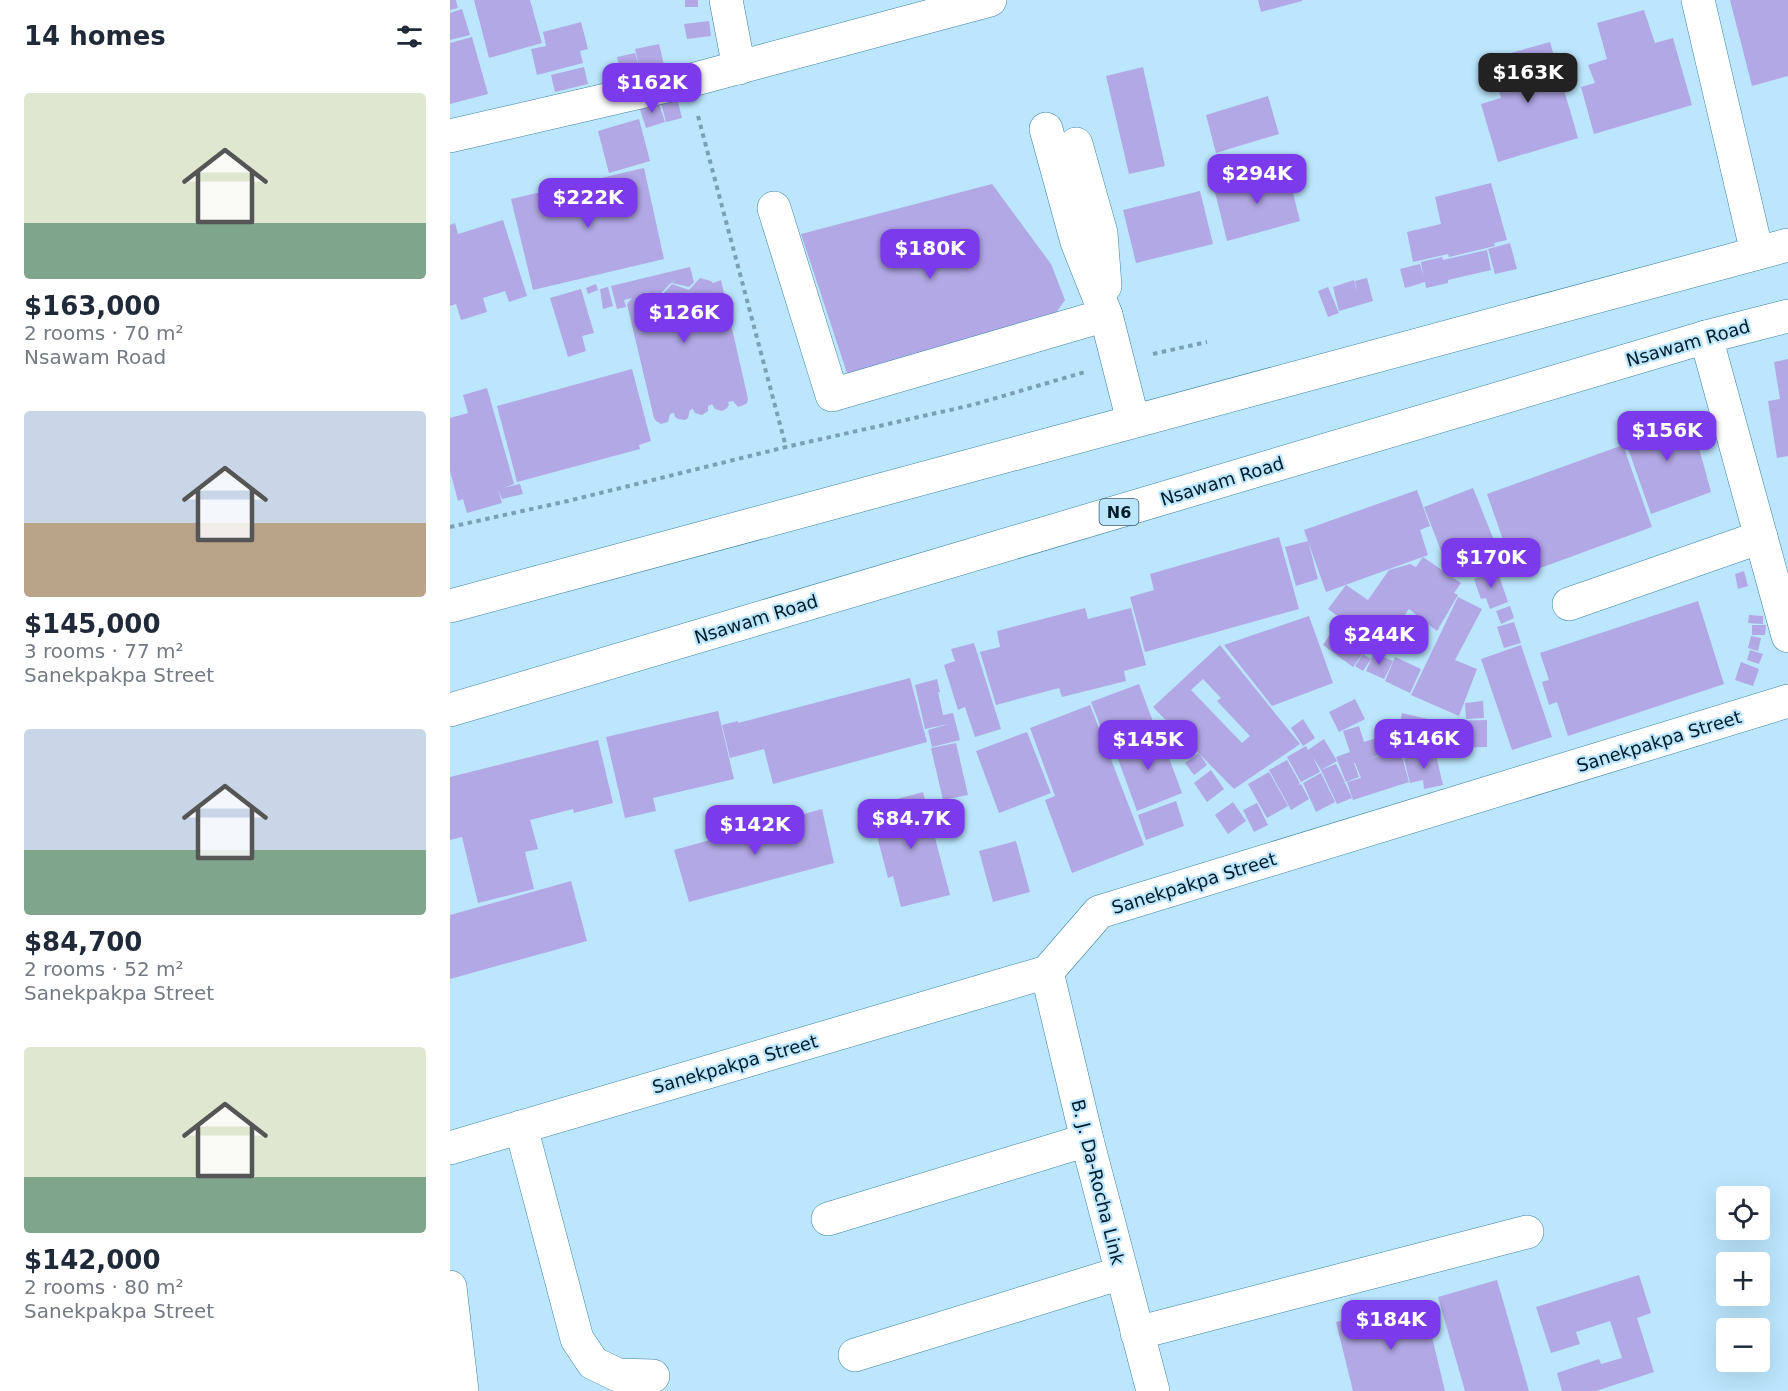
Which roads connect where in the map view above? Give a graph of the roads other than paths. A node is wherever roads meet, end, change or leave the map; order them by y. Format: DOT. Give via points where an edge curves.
graph roads {
  1 [pos="726,0"];
  2 [pos="990,0"];
  3 [pos="1698,0"];
  4 [pos="739,68"];
  5 [pos="1046,129"];
  6 [pos="450,136"];
  7 [pos="1076,144"];
  8 [pos="767,218"];
  9 [pos="1788,245"];
  10 [pos="1757,253"];
  11 [pos="1106,315"];
  12 [pos="1788,316"];
  13 [pos="1706,337"];
  14 [pos="1133,421"];
  15 [pos="1761,537"];
  16 [pos="1569,604"];
  17 [pos="450,606"];
  18 [pos="1788,636"];
  19 [pos="1788,701"];
  20 [pos="450,710"];
  21 [pos="1047,972"];
  22 [pos="521,1127"];
  23 [pos="1087,1140"];
  24 [pos="450,1148"];
  25 [pos="828,1219"];
  26 [pos="1527,1232"];
  27 [pos="1122,1273"];
  28 [pos="450,1287"];
  29 [pos="1137,1333"];
  30 [pos="855,1355"];
  31 [pos="652,1376"];
  32 [pos="462,1391"];
  33 [pos="1153,1391"];
  1 -- 4 [label="main road"];
  2 -- 4 [label="main road"];
  3 -- 10 [label="main road"];
  4 -- 6 [label="main road"];
  5 -- 11 [label="main road" via="1077,242"];
  7 -- 11 [label="main road" via="1101,233"];
  8 -- 11 [label="main road" via="832,395"];
  9 -- 10 [label="main road"];
  10 -- 14 [label="main road"];
  11 -- 14 [label="main road"];
  12 -- 13 [label="main road, Nsawam Road / N6"];
  13 -- 15 [label="main road"];
  13 -- 20 [label="main road, Nsawam Road / N6"];
  14 -- 17 [label="main road"];
  15 -- 16 [label="main road"];
  15 -- 18 [label="main road"];
  19 -- 21 [label="main road, Sanekpakpa Street" via="1099,912"];
  21 -- 22 [label="main road, Sanekpakpa Street"];
  21 -- 23 [label="main road, B. J. Da-Rocha Link"];
  22 -- 24 [label="main road, Sanekpakpa Street"];
  22 -- 31 [label="main road" via="577,1339 593,1363 618,1375"];
  23 -- 25 [label="main road"];
  23 -- 27 [label="main road, B. J. Da-Rocha Link"];
  26 -- 29 [label="main road"];
  27 -- 29 [label="main road, B. J. Da-Rocha Link"];
  27 -- 30 [label="main road"];
  28 -- 32 [label="main road"];
  29 -- 33 [label="main road, B. J. Da-Rocha Link"];
}
